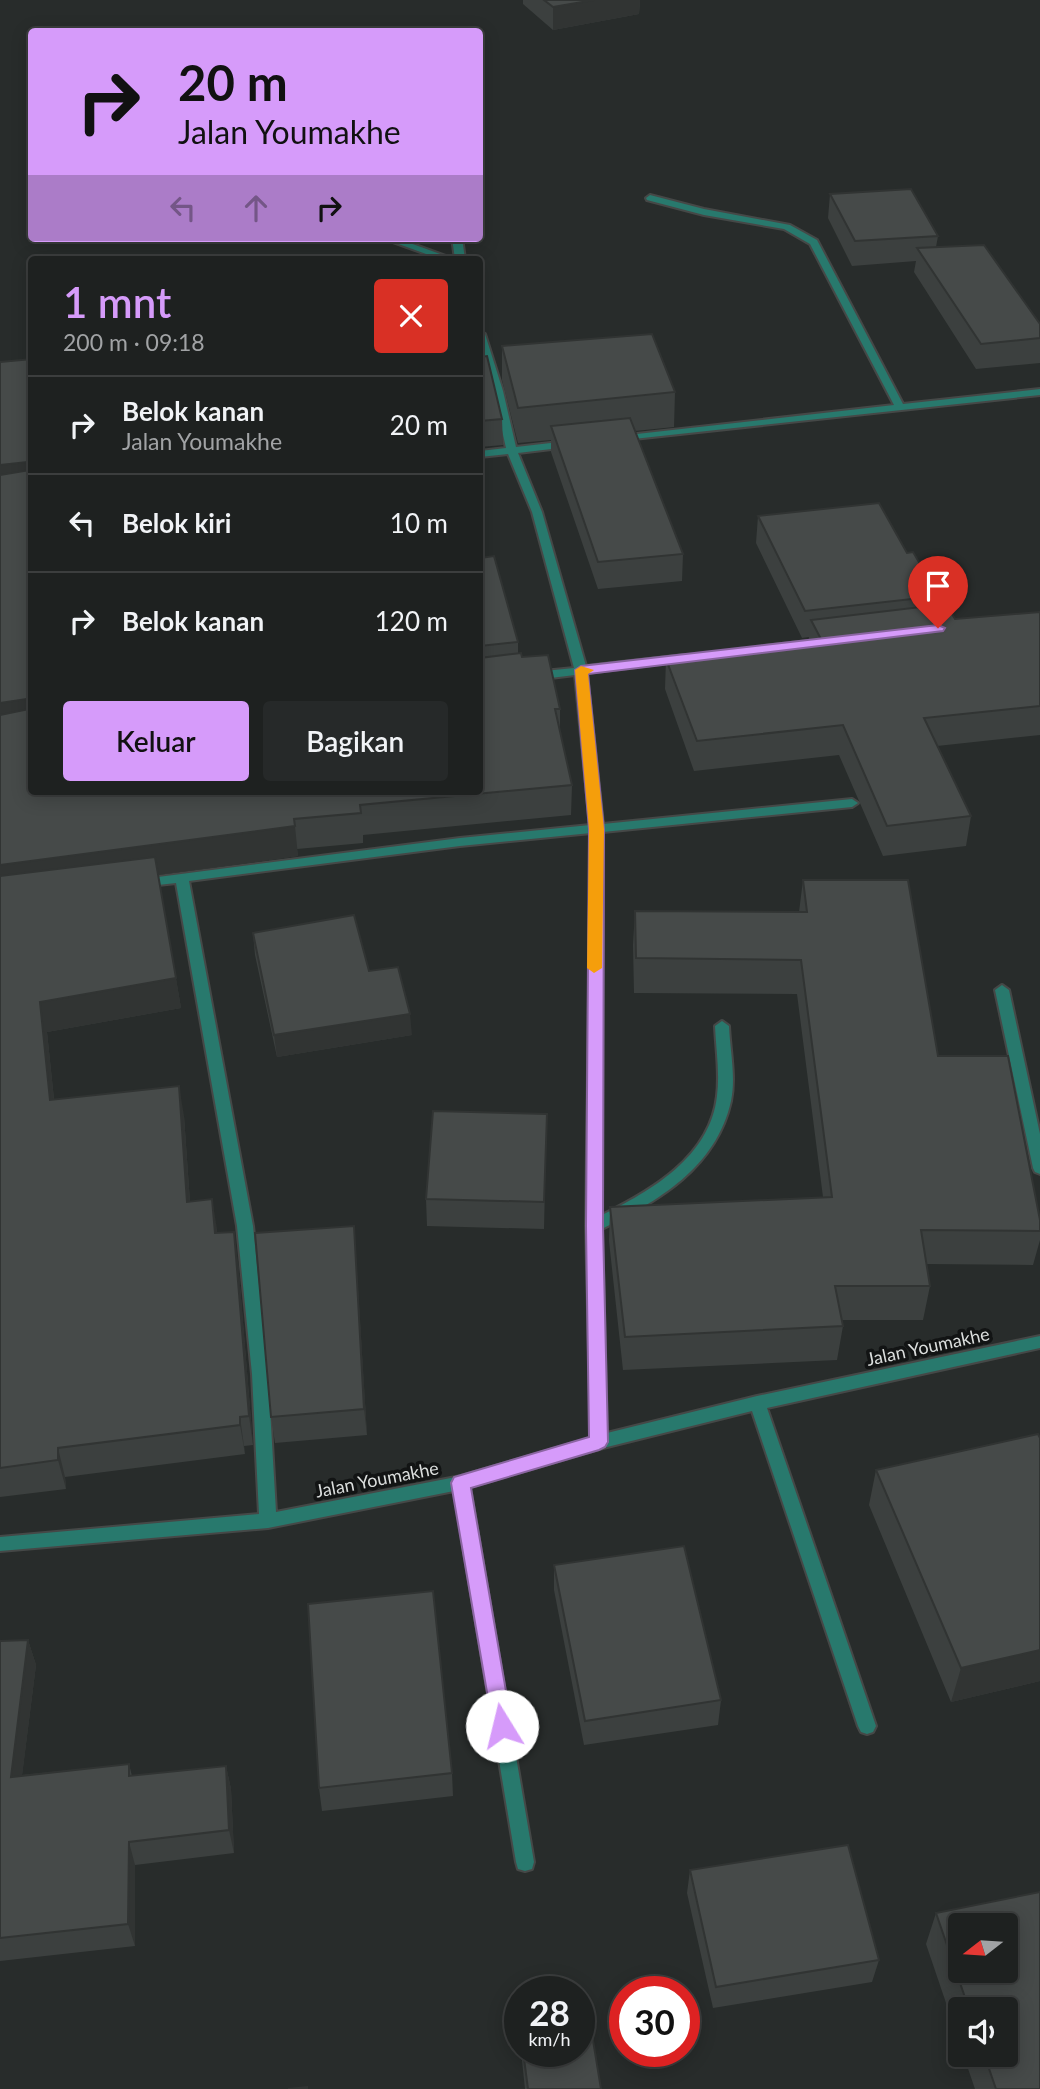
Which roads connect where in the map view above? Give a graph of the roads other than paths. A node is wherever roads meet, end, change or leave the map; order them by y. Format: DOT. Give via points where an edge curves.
graph roads {
  1 [pos="650,198"];
  2 [pos="399,242"];
  3 [pos="440,256"];
  4 [pos="483,344"];
  5 [pos="1040,391"];
  6 [pos="900,408"];
  7 [pos="609,440"];
  8 [pos="581,443"];
  9 [pos="512,451"];
  10 [pos="483,454"];
  11 [pos="840,640"];
  12 [pos="746,651"];
  13 [pos="691,658"];
  14 [pos="581,670"];
  15 [pos="526,677"];
  16 [pos="852,803"];
  17 [pos="597,829"];
  18 [pos="182,878"];
  19 [pos="130,884"];
  20 [pos="1002,990"];
  21 [pos="722,1026"];
  22 [pos="1040,1168"];
  23 [pos="594,1226"];
  24 [pos="1040,1342"];
  25 [pos="757,1403"];
  26 [pos="599,1442"];
  27 [pos="461,1483"];
  28 [pos="268,1521"];
  29 [pos="0,1544"];
  30 [pos="867,1727"];
  31 [pos="524,1862"];
  1 -- 6 [label="street" via="787,227 814,242"];
  2 -- 3 [label="street"];
  4 -- 9 [label="street"];
  5 -- 6 [label="street"];
  6 -- 7 [label="street"];
  8 -- 9 [label="street"];
  9 -- 10 [label="street"];
  9 -- 14 [label="street" via="537,512"];
  11 -- 12 [label="street"];
  13 -- 14 [label="street"];
  14 -- 15 [label="street"];
  14 -- 17 [label="street"];
  16 -- 17 [label="street"];
  17 -- 18 [label="street"];
  17 -- 23 [label="street"];
  18 -- 19 [label="street"];
  18 -- 28 [label="street" via="245,1226"];
  20 -- 22 [label="street"];
  21 -- 23 [label="street" via="724,1100 709,1138 688,1170 650,1199"];
  23 -- 26 [label="street"];
  24 -- 25 [label="street, Jalan Youmakhe"];
  25 -- 26 [label="street, Jalan Youmakhe"];
  25 -- 30 [label="street"];
  26 -- 27 [label="street, Jalan Youmakhe"];
  27 -- 28 [label="street, Jalan Youmakhe"];
  27 -- 31 [label="street"];
  28 -- 29 [label="street, Jalan Youmakhe"];
}
